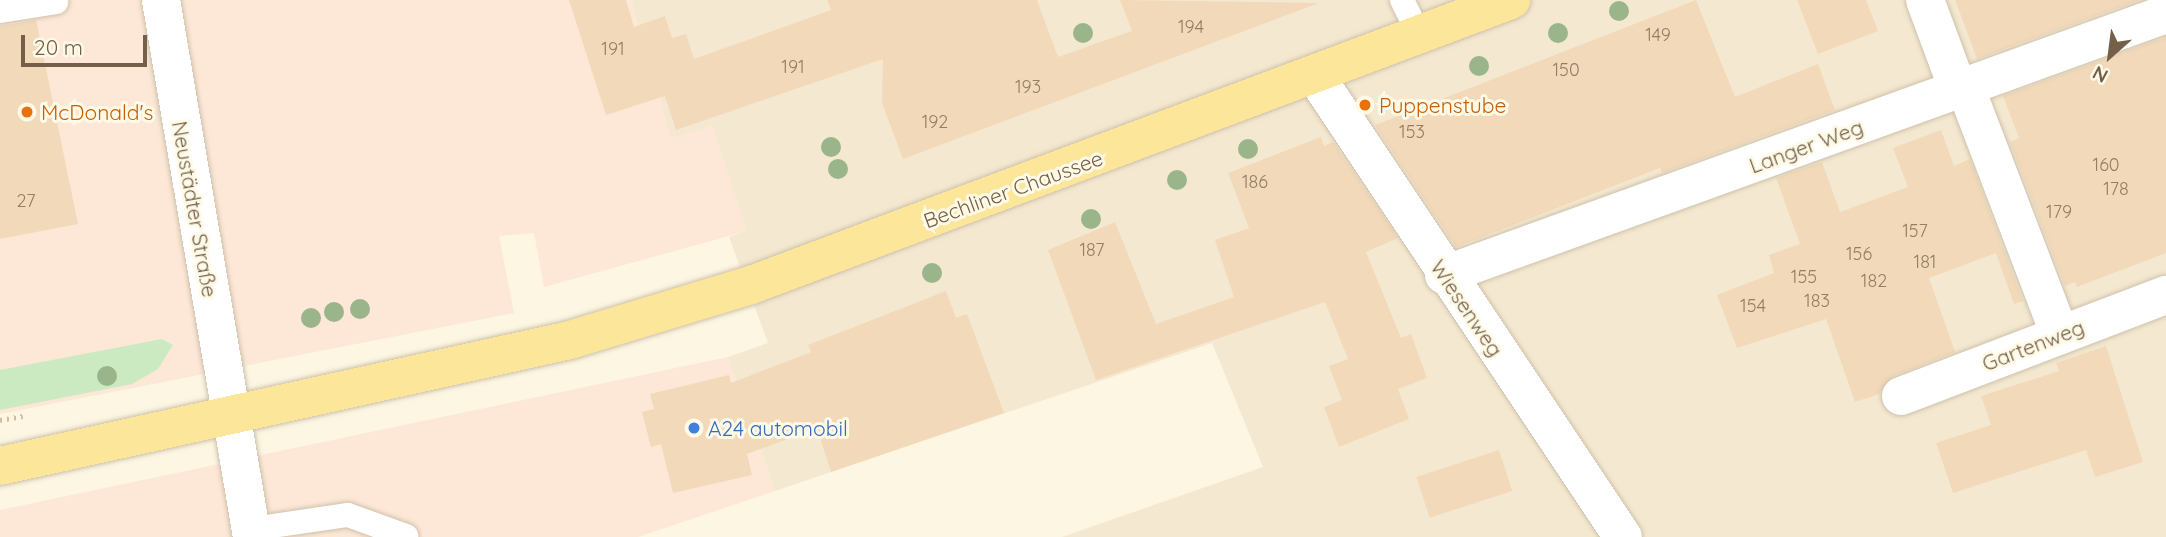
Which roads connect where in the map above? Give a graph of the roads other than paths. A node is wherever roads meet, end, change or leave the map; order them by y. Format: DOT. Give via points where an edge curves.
graph roads {
  1 [pos="161,0"];
  2 [pos="1402,0"];
  3 [pos="1511,0"];
  4 [pos="1925,0"];
  5 [pos="56,2"];
  6 [pos="0,12"];
  7 [pos="2166,14"];
  8 [pos="1419,35"];
  9 [pos="1315,75"];
  10 [pos="1963,90"];
  11 [pos="1444,275"];
  12 [pos="2166,295"];
  13 [pos="2060,335"];
  14 [pos="1901,396"];
  15 [pos="229,417"];
  16 [pos="0,466"];
  17 [pos="252,533"];
  18 [pos="407,536"];
  19 [pos="1623,537"];
  1 -- 15 [label="street, Neustädter Straße"];
  2 -- 8 [label="lane"];
  3 -- 8 [label="main road, Bechliner Chaussee"];
  4 -- 10 [label="street"];
  5 -- 6 [label="lane"];
  7 -- 10 [label="street, Langer Weg"];
  8 -- 9 [label="main road, Bechliner Chaussee"];
  9 -- 11 [label="street, Wiesenweg"];
  9 -- 15 [label="main road, Bechliner Chaussee" via="751,285 507,354"];
  10 -- 11 [label="street, Langer Weg"];
  10 -- 13 [label="street"];
  11 -- 19 [label="street, Wiesenweg"];
  12 -- 13 [label="street, Gartenweg"];
  13 -- 14 [label="street, Gartenweg"];
  15 -- 16 [label="main road"];
  15 -- 17 [label="street, Neustädter Straße"];
  17 -- 18 [label="lane" via="348,514"];
}
